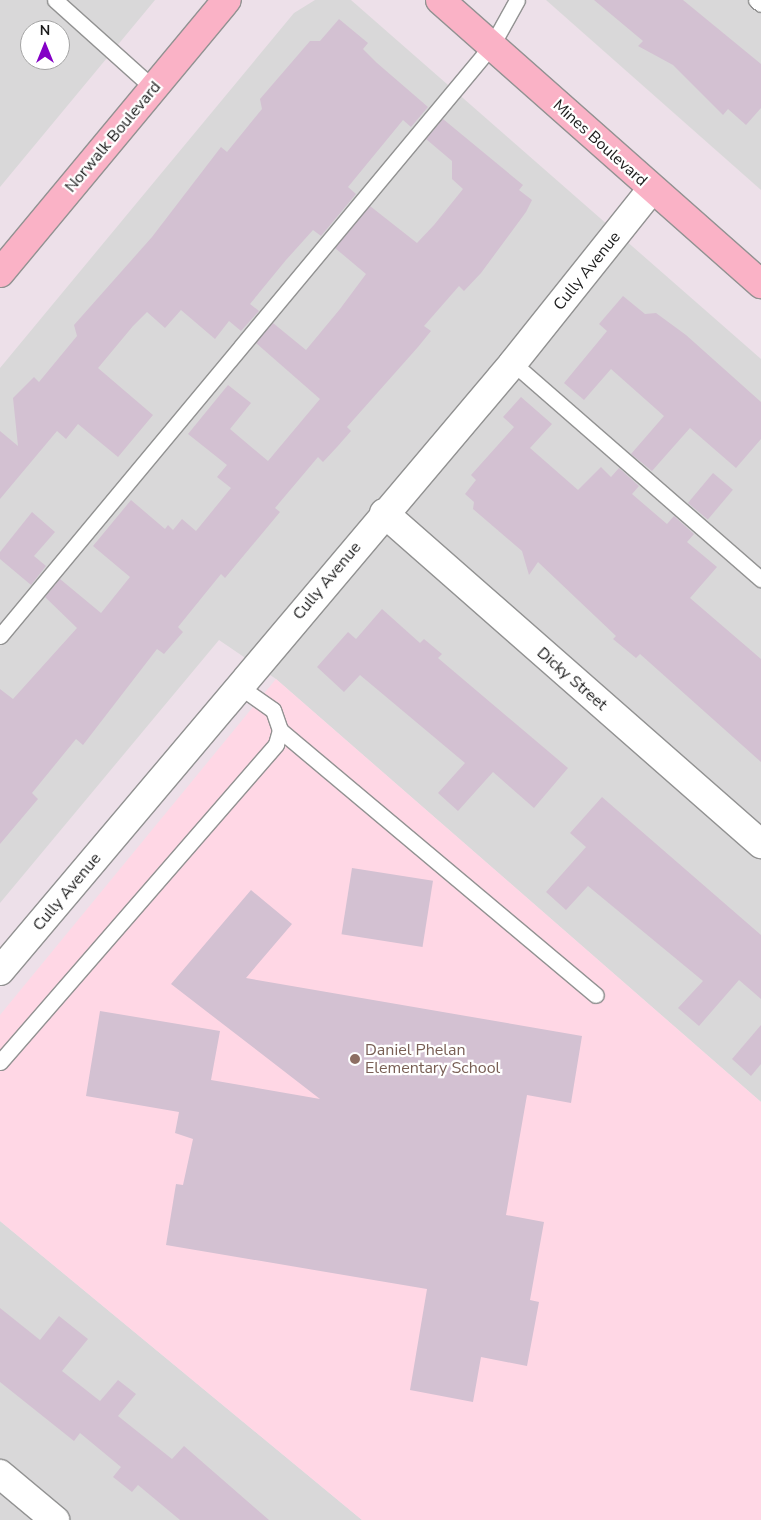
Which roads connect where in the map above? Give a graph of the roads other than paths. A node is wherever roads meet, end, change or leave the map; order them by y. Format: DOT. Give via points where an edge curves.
graph roads {
  1 [pos="55,0"];
  2 [pos="227,0"];
  3 [pos="440,0"];
  4 [pos="517,0"];
  5 [pos="756,0"];
  6 [pos="761,4"];
  7 [pos="492,45"];
  8 [pos="153,88"];
  9 [pos="651,190"];
  10 [pos="2,267"];
  11 [pos="761,284"];
  12 [pos="513,363"];
  13 [pos="384,513"];
  14 [pos="761,579"];
  15 [pos="0,636"];
  16 [pos="239,686"];
  17 [pos="280,730"];
  18 [pos="761,844"];
  19 [pos="0,971"];
  20 [pos="596,995"];
  21 [pos="0,1062"];
  22 [pos="0,1474"];
  23 [pos="55,1520"];
  1 -- 8 [label="lane"];
  2 -- 8 [label="street, Norwalk Boulevard"];
  3 -- 7 [label="street, Mines Boulevard"];
  4 -- 7 [label="lane"];
  5 -- 6 [label="lane"];
  7 -- 9 [label="street, Mines Boulevard"];
  7 -- 15 [label="lane"];
  8 -- 10 [label="street, Norwalk Boulevard"];
  9 -- 11 [label="street, Mines Boulevard"];
  9 -- 12 [label="street, Cully Avenue"];
  12 -- 13 [label="street, Cully Avenue"];
  12 -- 14 [label="lane"];
  13 -- 16 [label="street, Cully Avenue"];
  13 -- 18 [label="street, Dicky Street"];
  16 -- 17 [label="lane" via="273,710"];
  16 -- 19 [label="street, Cully Avenue"];
  17 -- 20 [label="lane"];
  17 -- 21 [label="lane" via="276,744"];
  22 -- 23 [label="street"];
}
